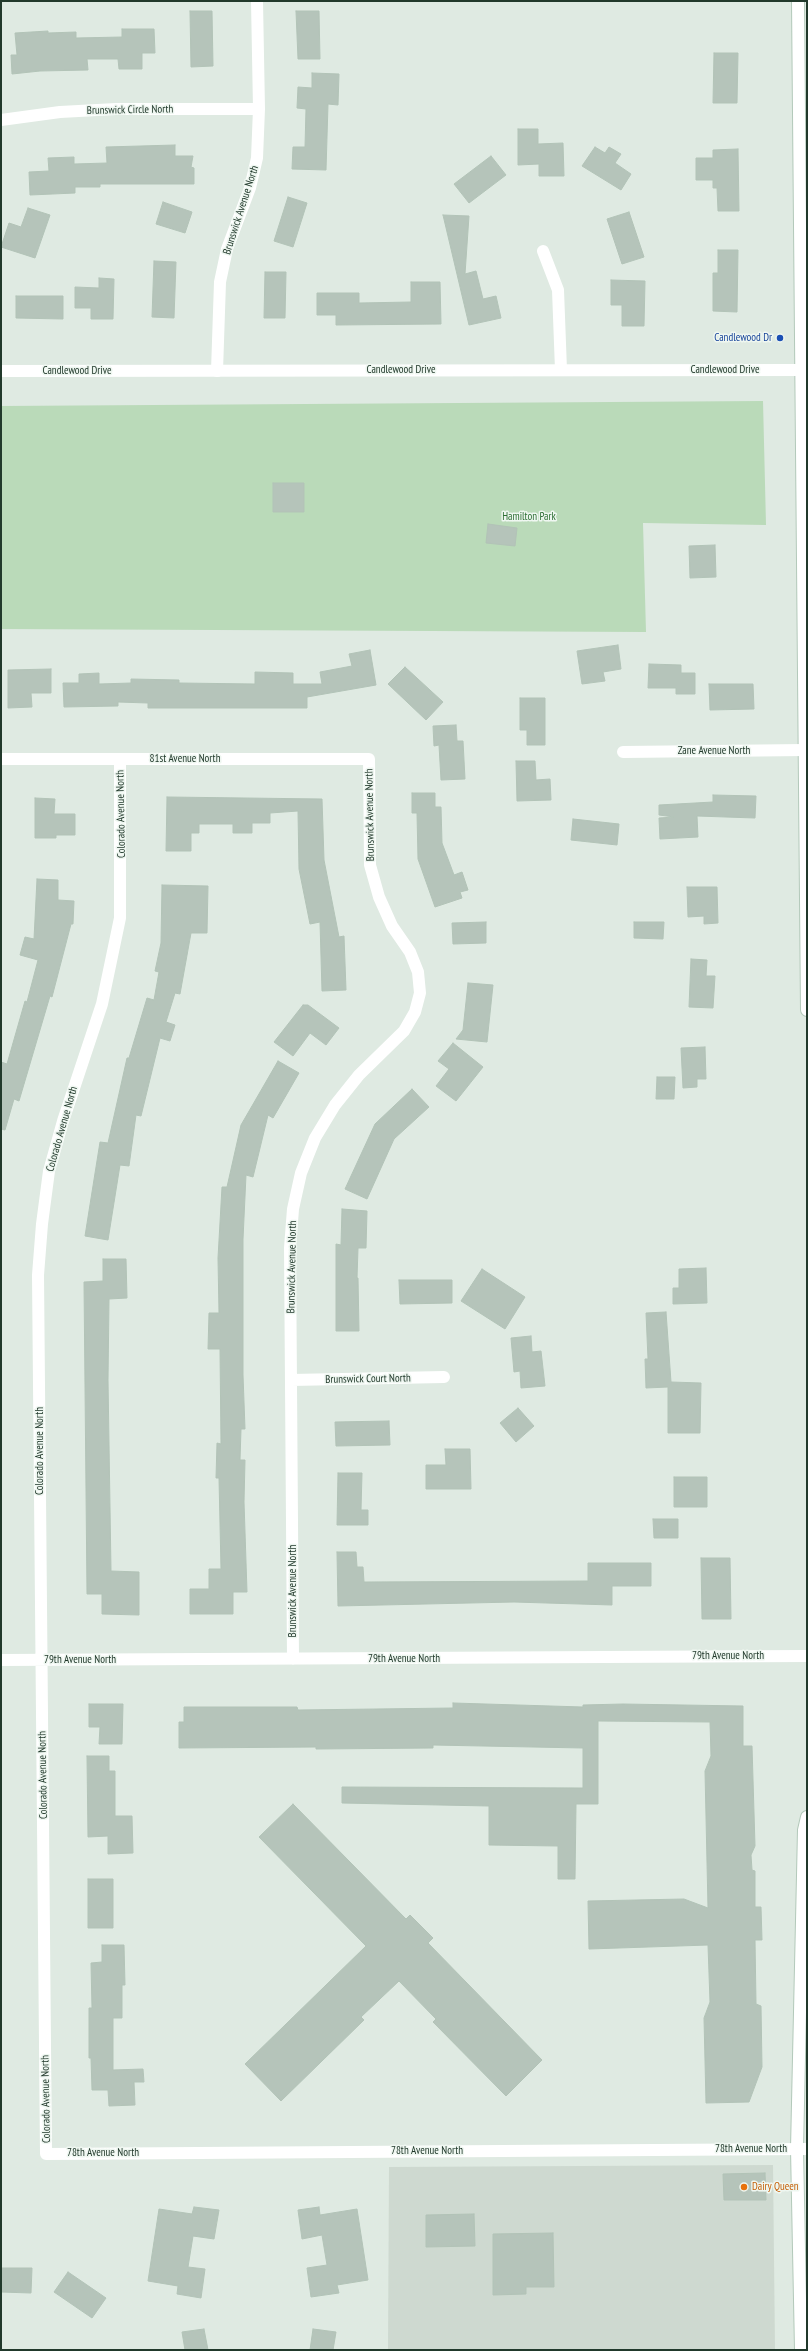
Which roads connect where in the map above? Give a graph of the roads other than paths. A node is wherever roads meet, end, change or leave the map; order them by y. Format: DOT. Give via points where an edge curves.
graph roads {
  1 [pos="257,1"];
  2 [pos="798,1"];
  3 [pos="259,108"];
  4 [pos="1,120"];
  5 [pos="543,251"];
  6 [pos="561,370"];
  7 [pos="801,370"];
  8 [pos="1,371"];
  9 [pos="217,371"];
  10 [pos="805,750"];
  11 [pos="623,752"];
  12 [pos="1,759"];
  13 [pos="120,759"];
  14 [pos="369,759"];
  15 [pos="807,1010"];
  16 [pos="444,1377"];
  17 [pos="291,1380"];
  18 [pos="807,1656"];
  19 [pos="293,1659"];
  20 [pos="1,1660"];
  21 [pos="42,1660"];
  22 [pos="807,1818"];
  23 [pos="802,2149"];
  24 [pos="46,2154"];
  25 [pos="801,2350"];
  1 -- 3 [label="street, Brunswick Avenue North"];
  2 -- 7 [label="street"];
  3 -- 4 [label="street, Brunswick Circle North" via="116,108"];
  3 -- 9 [label="street, Brunswick Avenue North" via="258,158 250,188 227,249 220,282"];
  5 -- 6 [label="street" via="558,290"];
  6 -- 7 [label="street, Candlewood Drive"];
  6 -- 9 [label="street, Candlewood Drive"];
  7 -- 10 [label="street"];
  8 -- 9 [label="street, Candlewood Drive"];
  10 -- 11 [label="street, Zane Avenue North"];
  10 -- 15 [label="street"];
  12 -- 13 [label="street, 81st Avenue North"];
  13 -- 14 [label="street, 81st Avenue North"];
  13 -- 21 [label="street, Colorado Avenue North" via="120,918 102,1004 49,1171 42,1224 38,1283"];
  14 -- 17 [label="street, Brunswick Avenue North" via="370,865 379,897 392,926 410,952 418,972 420,993 415,1012 404,1031 359,1076 335,1105 315,1138 301,1172 293,1209 290,1248"];
  16 -- 17 [label="street, Brunswick Court North"];
  17 -- 19 [label="street, Brunswick Avenue North"];
  18 -- 19 [label="street, 79th Avenue North"];
  19 -- 21 [label="street, 79th Avenue North"];
  20 -- 21 [label="street, 79th Avenue North"];
  21 -- 24 [label="street, Colorado Avenue North"];
  22 -- 23 [label="street" via="804,1830"];
  23 -- 24 [label="street, 78th Avenue North"];
  23 -- 25 [label="street"];
}
